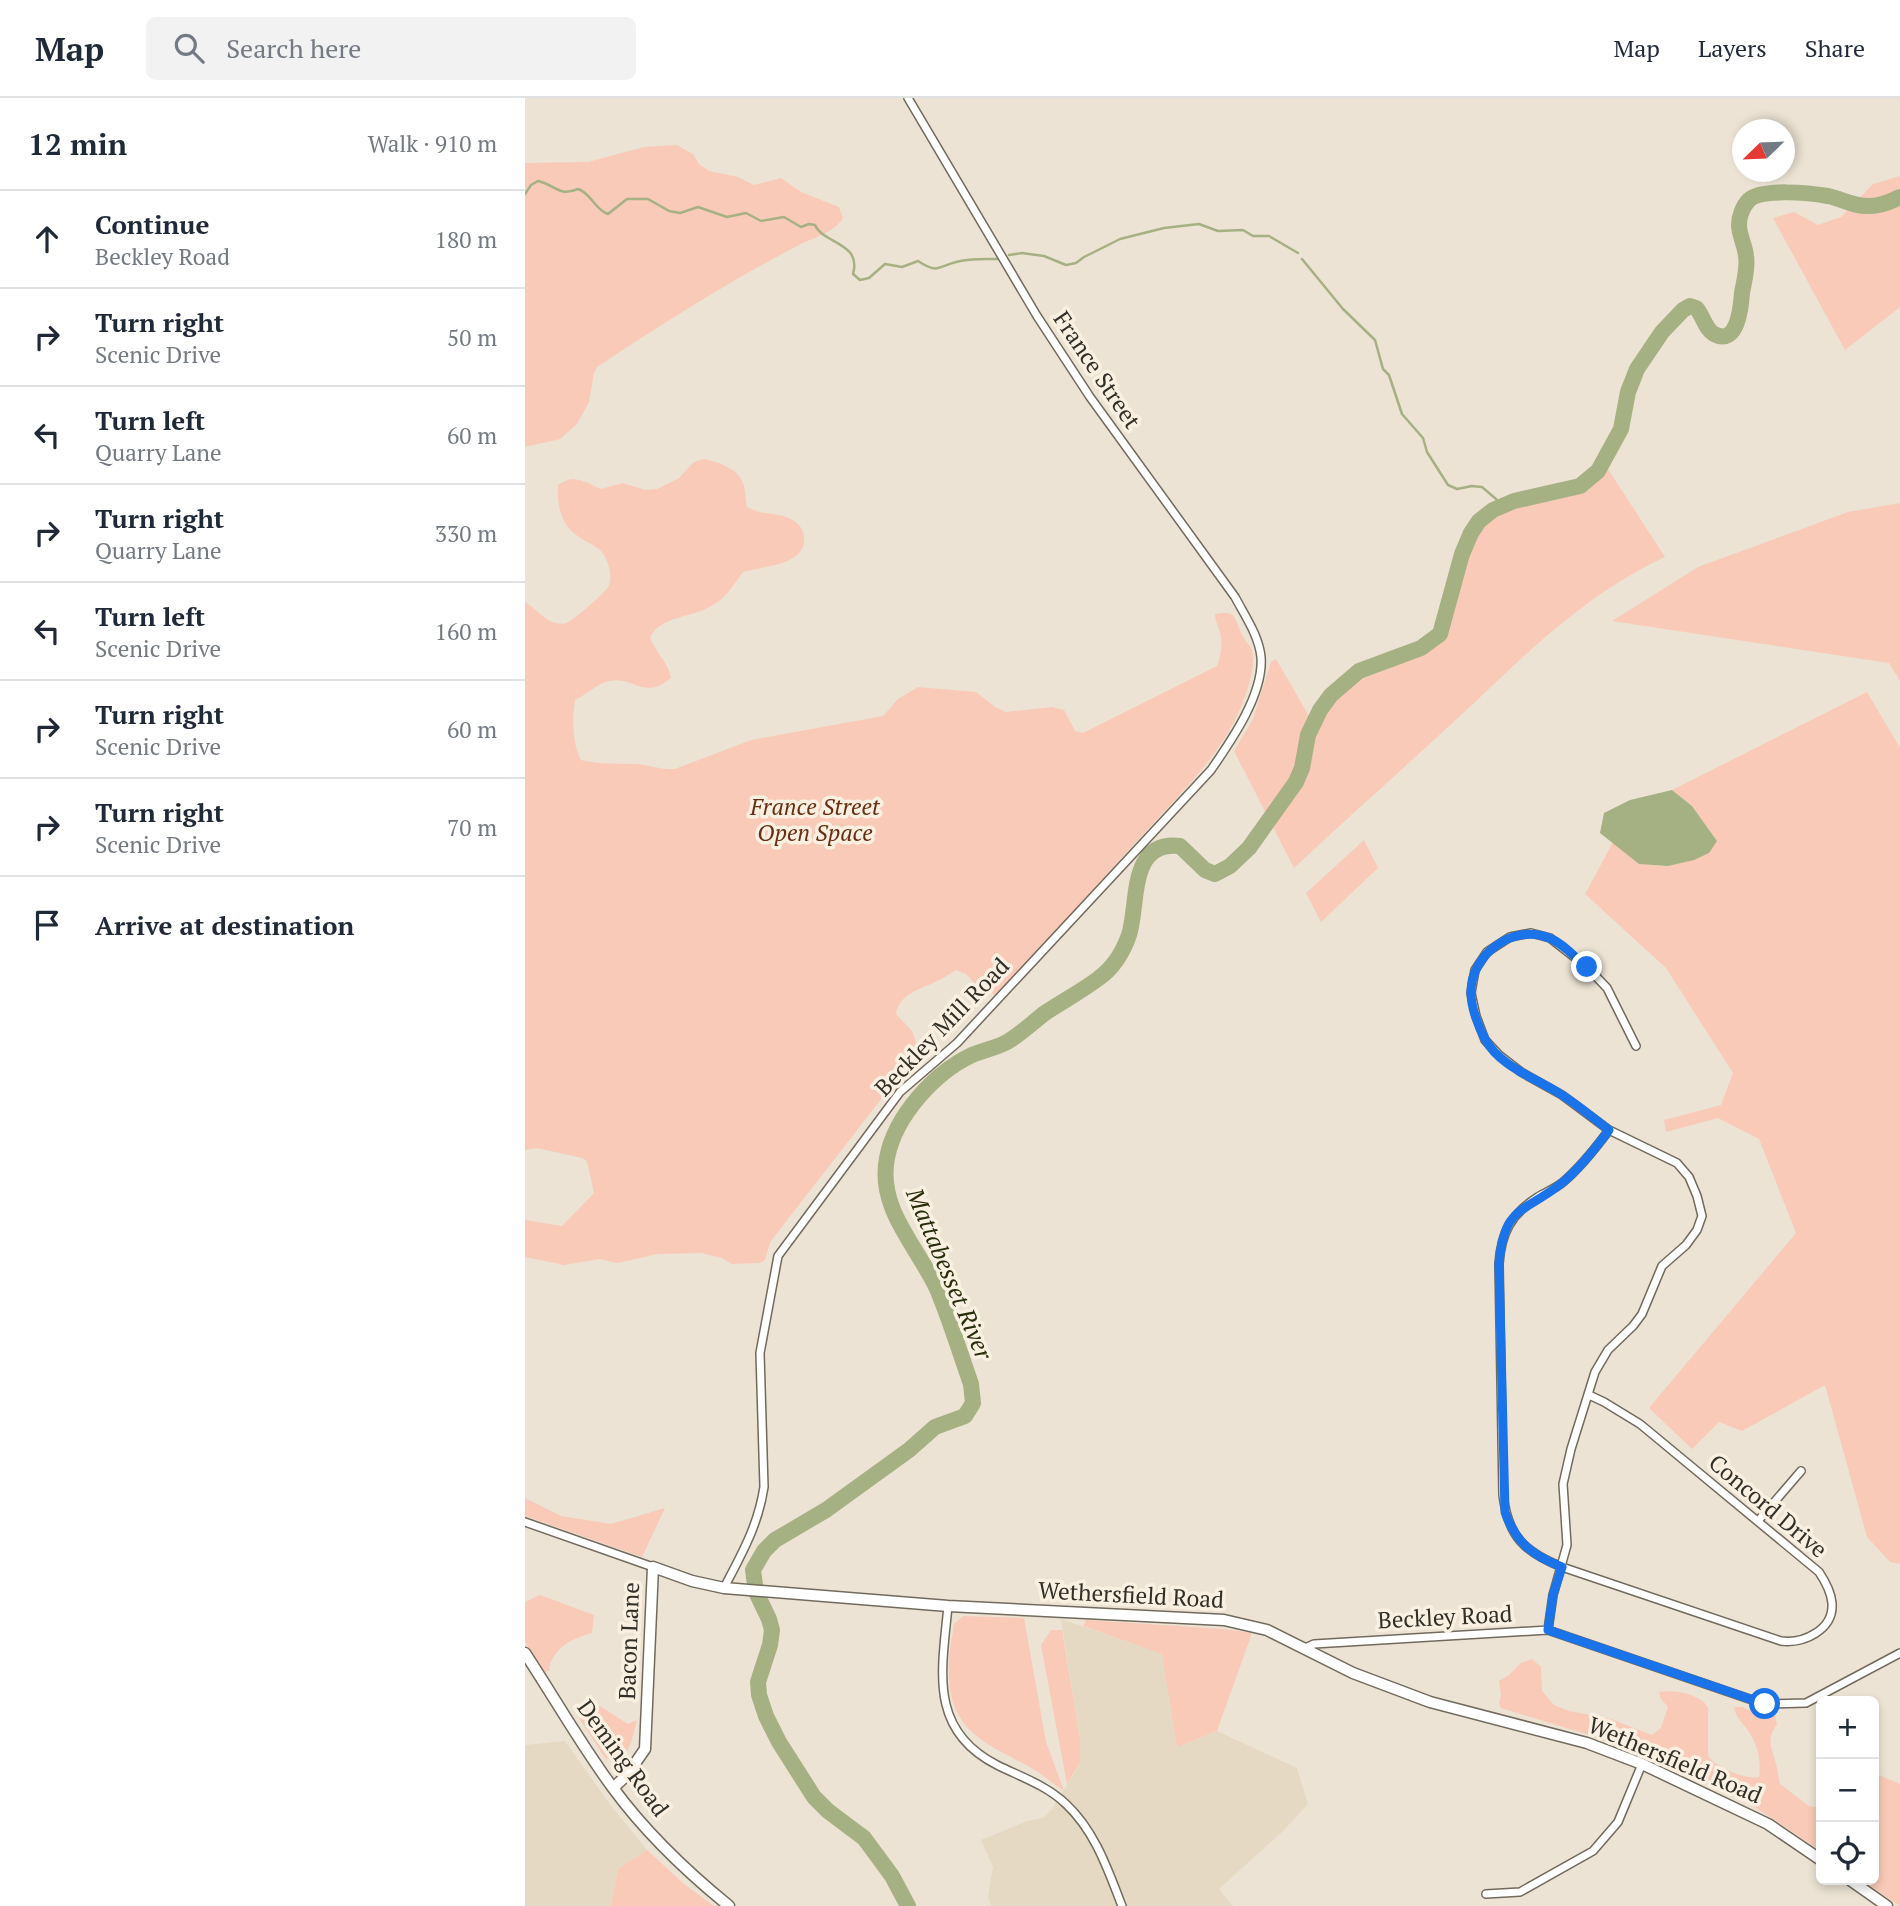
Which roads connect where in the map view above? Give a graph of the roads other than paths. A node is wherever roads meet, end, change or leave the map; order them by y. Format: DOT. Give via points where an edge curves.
graph roads {
  1 [pos="908,98"];
  2 [pos="1262,658"];
  3 [pos="1636,1046"];
  4 [pos="1609,1130"];
  5 [pos="1589,1395"];
  6 [pos="1801,1471"];
  7 [pos="1758,1521"];
  8 [pos="525,1522"];
  9 [pos="653,1567"];
  10 [pos="1562,1567"];
  11 [pos="724,1588"];
  12 [pos="947,1606"];
  13 [pos="1548,1630"];
  14 [pos="1305,1648"];
  15 [pos="525,1653"];
  16 [pos="1900,1653"];
  17 [pos="1642,1764"];
  18 [pos="613,1788"];
  19 [pos="1816,1857"];
  20 [pos="1857,1885"];
  21 [pos="1486,1894"];
  22 [pos="729,1906"];
  23 [pos="1122,1906"];
  24 [pos="1887,1906"];
  1 -- 2 [label="street, France Street" via="1090,397 1235,597"];
  2 -- 11 [label="street, Beckley Mill Road" via="1259,680 1241,726 1211,770 957,1044 901,1092 778,1256 760,1353 761,1506"];
  3 -- 4 [label="street" via="1607,988 1550,938 1531,933 1510,937 1487,952 1475,970 1471,993 1476,1016 1493,1049"];
  4 -- 5 [label="street" via="1678,1163 1689,1177 1702,1216 1686,1245 1662,1266 1642,1314 1600,1362"];
  4 -- 10 [label="street" via="1573,1173 1516,1213 1500,1244 1505,1512 1510,1527 1529,1551"];
  5 -- 7 [label="street, Concord Drive" via="1640,1424"];
  5 -- 10 [label="street" via="1563,1484 1567,1545"];
  6 -- 7 [label="street"];
  7 -- 10 [label="street, Concord Drive" via="1819,1572 1828,1587 1832,1610 1817,1633 1807,1639 1781,1641"];
  8 -- 9 [label="street, Wethersfield Road"];
  9 -- 11 [label="street, Wethersfield Road"];
  9 -- 18 [label="street, Bacon Lane" via="645,1749"];
  10 -- 13 [label="street"];
  11 -- 12 [label="street, Wethersfield Road"];
  12 -- 14 [label="street, Wethersfield Road" via="1224,1620 1266,1630"];
  12 -- 23 [label="street" via="942,1692 953,1725 979,1755 1050,1792 1080,1819"];
  13 -- 14 [label="street, Beckley Road"];
  13 -- 16 [label="street, Beckley Road" via="1765,1704 1806,1703"];
  14 -- 17 [label="street, Wethersfield Road" via="1353,1673 1430,1702 1587,1742"];
  15 -- 18 [label="street, Deming Road"];
  17 -- 19 [label="street, Wethersfield Road" via="1768,1824"];
  17 -- 21 [label="street" via="1618,1822 1593,1851 1520,1892"];
  18 -- 22 [label="street, Deming Road" via="683,1868"];
  20 -- 24 [label="street"];
}
